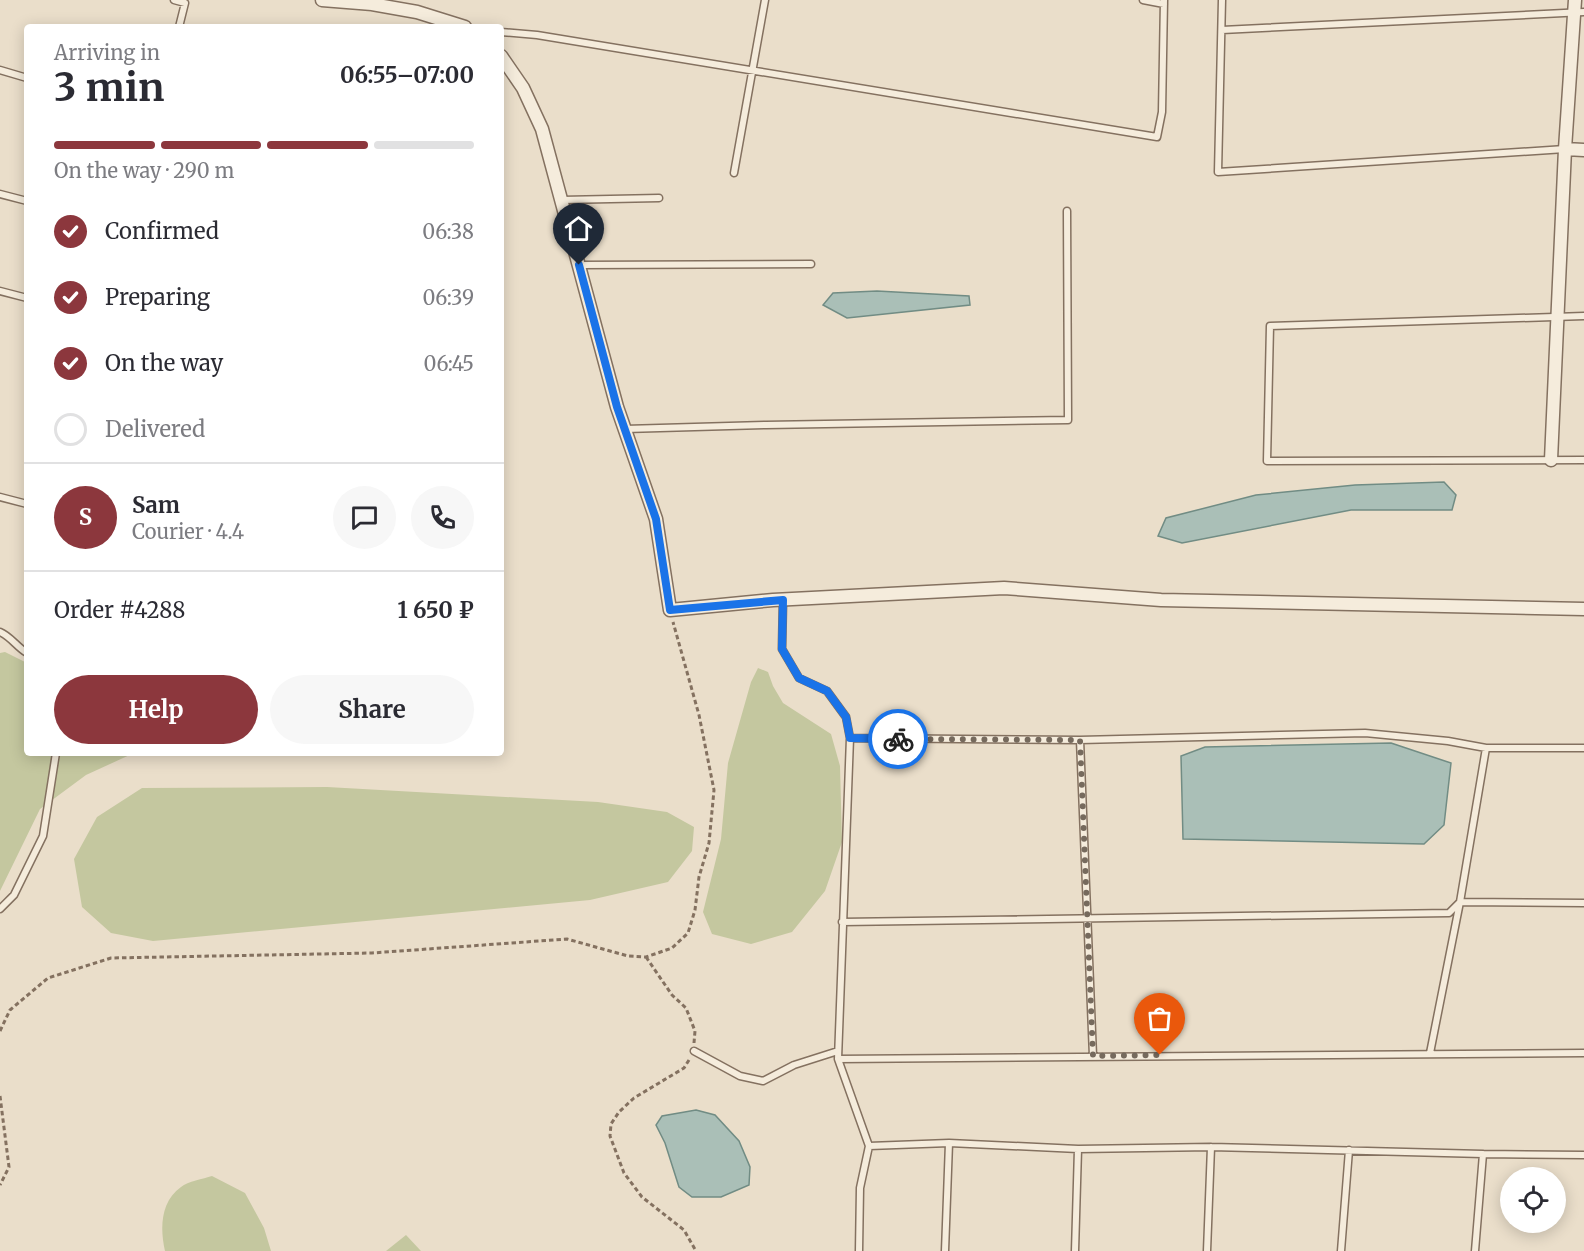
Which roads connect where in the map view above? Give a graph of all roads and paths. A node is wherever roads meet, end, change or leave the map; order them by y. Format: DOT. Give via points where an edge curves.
graph roads {
  1 [pos="174,0"];
  2 [pos="322,0"];
  3 [pos="765,0"];
  4 [pos="1143,0"];
  5 [pos="1222,0"];
  6 [pos="374,2"];
  7 [pos="1164,2"];
  8 [pos="1578,8"];
  9 [pos="180,24"];
  10 [pos="455,24"];
  11 [pos="1222,30"];
  12 [pos="504,32"];
  13 [pos="504,60"];
  14 [pos="0,70"];
  15 [pos="753,70"];
  16 [pos="24,77"];
  17 [pos="1565,149"];
  18 [pos="1584,150"];
  19 [pos="734,172"];
  20 [pos="0,194"];
  21 [pos="659,198"];
  22 [pos="24,200"];
  23 [pos="562,200"];
  24 [pos="1068,211"];
  25 [pos="811,264"];
  26 [pos="579,265"];
  27 [pos="0,291"];
  28 [pos="24,297"];
  29 [pos="1557,316"];
  30 [pos="1584,316"];
  31 [pos="625,429"];
  32 [pos="1551,460"];
  33 [pos="1584,460"];
  34 [pos="0,497"];
  35 [pos="24,503"];
  36 [pos="783,600"];
  37 [pos="1584,609"];
  38 [pos="670,610"];
  39 [pos="0,632"];
  40 [pos="24,651"];
  41 [pos="850,738"];
  42 [pos="1080,740"];
  43 [pos="1486,748"];
  44 [pos="1584,748"];
  45 [pos="56,756"];
  46 [pos="1460,902"];
  47 [pos="1584,903"];
  48 [pos="0,909"];
  49 [pos="1086,917"];
  50 [pos="842,922"];
  51 [pos="646,957"];
  52 [pos="0,1031"];
  53 [pos="694,1051"];
  54 [pos="1430,1053"];
  55 [pos="1584,1053"];
  56 [pos="838,1055"];
  57 [pos="1093,1056"];
  58 [pos="0,1096"];
  59 [pos="949,1143"];
  60 [pos="869,1146"];
  61 [pos="1211,1147"];
  62 [pos="1078,1149"];
  63 [pos="1349,1150"];
  64 [pos="1483,1154"];
  65 [pos="1584,1155"];
  66 [pos="0,1185"];
  67 [pos="696,1251"];
  68 [pos="859,1251"];
  69 [pos="945,1251"];
  70 [pos="1075,1251"];
  71 [pos="1207,1251"];
  72 [pos="1341,1251"];
  73 [pos="1475,1251"];
  1 -- 9 [label="lane" via="185,3"];
  2 -- 6 [label="street"];
  3 -- 15 [label="lane"];
  4 -- 7 [label="lane"];
  5 -- 11 [label="lane"];
  6 -- 10 [label="street"];
  7 -- 15 [label="lane" via="1162,112 1157,137"];
  8 -- 11 [label="lane"];
  8 -- 17 [label="street"];
  11 -- 17 [label="lane" via="1218,172"];
  12 -- 15 [label="lane"];
  13 -- 23 [label="street" via="523,88 542,129"];
  14 -- 16 [label="lane"];
  15 -- 19 [label="lane"];
  17 -- 18 [label="street"];
  17 -- 29 [label="street"];
  20 -- 22 [label="lane"];
  21 -- 23 [label="lane"];
  23 -- 26 [label="street"];
  24 -- 31 [label="lane" via="1068,420"];
  25 -- 26 [label="lane"];
  26 -- 31 [label="street"];
  27 -- 28 [label="lane"];
  29 -- 30 [label="lane"];
  29 -- 32 [label="street"];
  29 -- 32 [label="lane" via="1270,326 1267,461"];
  31 -- 38 [label="street" via="656,519"];
  32 -- 33 [label="lane"];
  34 -- 35 [label="lane"];
  36 -- 37 [label="street" via="1004,588 1161,600"];
  36 -- 38 [label="street"];
  36 -- 41 [label="lane" via="782,649 799,678 827,691 846,717"];
  38 -- 51 [label="path" via="699,715 714,790 709,843 688,933 672,948"];
  39 -- 40 [label="lane"];
  41 -- 42 [label="lane"];
  41 -- 50 [label="lane"];
  42 -- 43 [label="lane" via="1365,733"];
  42 -- 49 [label="lane"];
  43 -- 44 [label="lane"];
  43 -- 46 [label="lane"];
  45 -- 48 [label="lane" via="43,836 14,895"];
  46 -- 47 [label="lane"];
  46 -- 49 [label="lane" via="1449,913"];
  46 -- 54 [label="lane"];
  49 -- 50 [label="lane"];
  49 -- 57 [label="lane"];
  50 -- 56 [label="lane"];
  51 -- 52 [label="path" via="628,956 567,939 372,953 111,958 48,978 10,1010"];
  51 -- 53 [label="path" via="686,1008 695,1031"];
  53 -- 56 [label="lane" via="740,1076 763,1081 794,1065"];
  53 -- 67 [label="path" via="684,1068 634,1098 619,1112 611,1124 610,1137 624,1173 642,1197 684,1230"];
  54 -- 55 [label="lane"];
  54 -- 57 [label="lane"];
  56 -- 57 [label="lane"];
  56 -- 60 [label="lane"];
  58 -- 66 [label="path" via="9,1167"];
  59 -- 60 [label="lane"];
  59 -- 62 [label="lane"];
  59 -- 69 [label="lane"];
  60 -- 68 [label="lane" via="860,1188"];
  61 -- 62 [label="lane"];
  61 -- 63 [label="lane"];
  61 -- 71 [label="lane"];
  62 -- 70 [label="lane"];
  63 -- 64 [label="lane"];
  63 -- 72 [label="lane"];
  64 -- 65 [label="lane"];
  64 -- 73 [label="lane"];
}
